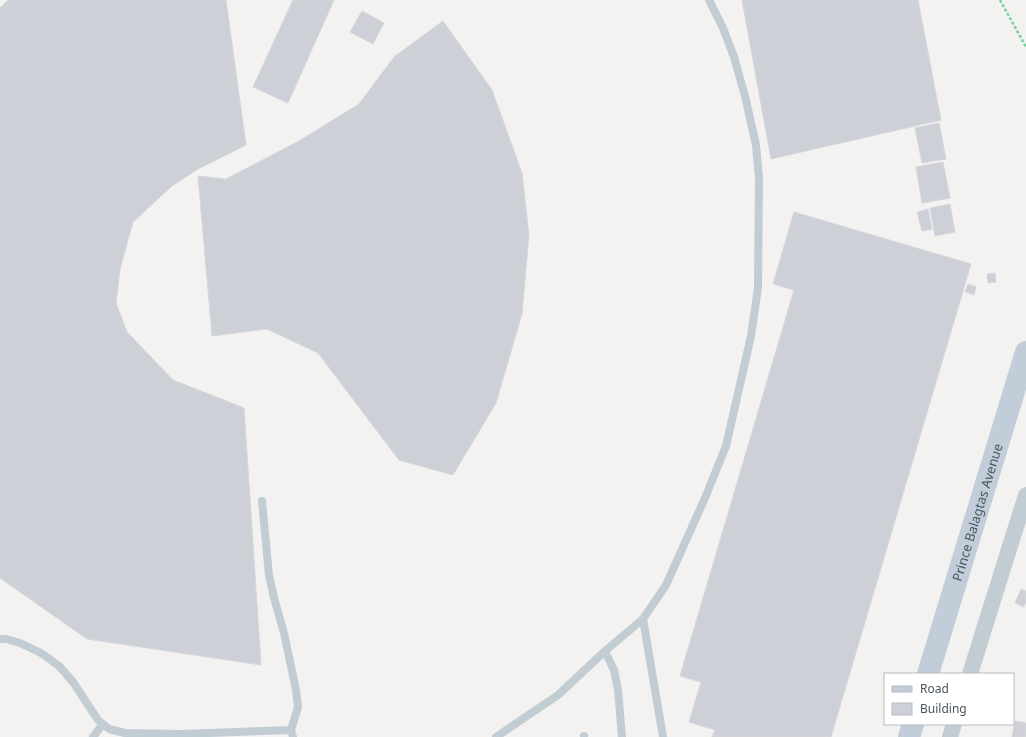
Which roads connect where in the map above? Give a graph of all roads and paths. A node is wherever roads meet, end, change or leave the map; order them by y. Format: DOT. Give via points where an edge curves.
graph roads {
  1 [pos="709,0"];
  2 [pos="1000,0"];
  3 [pos="1026,47"];
  4 [pos="1026,352"];
  5 [pos="1026,495"];
  6 [pos="262,501"];
  7 [pos="643,619"];
  8 [pos="0,639"];
  9 [pos="605,651"];
  10 [pos="928,673"];
  11 [pos="970,673"];
  12 [pos="103,724"];
  13 [pos="913,725"];
  14 [pos="954,725"];
  15 [pos="292,733"];
  16 [pos="93,737"];
  17 [pos="496,737"];
  18 [pos="622,737"];
  19 [pos="663,737"];
  20 [pos="909,737"];
  21 [pos="950,737"];
  1 -- 7 [label="lane" via="734,57 756,145 759,178 758,288 751,336 726,446 666,585"];
  2 -- 3 [label="path"];
  4 -- 10 [label="main road, Prince Balagtas Avenue"];
  5 -- 11 [label="street"];
  6 -- 15 [label="lane" via="274,598 296,690 298,708"];
  7 -- 9 [label="lane"];
  7 -- 19 [label="lane"];
  8 -- 12 [label="lane" via="20,643 60,666"];
  9 -- 17 [label="lane" via="558,694"];
  9 -- 18 [label="lane" via="614,670 618,690"];
  12 -- 15 [label="lane" via="109,729 125,733"];
  12 -- 16 [label="lane"];
  13 -- 20 [label="main road"];
  14 -- 21 [label="street"];
}
